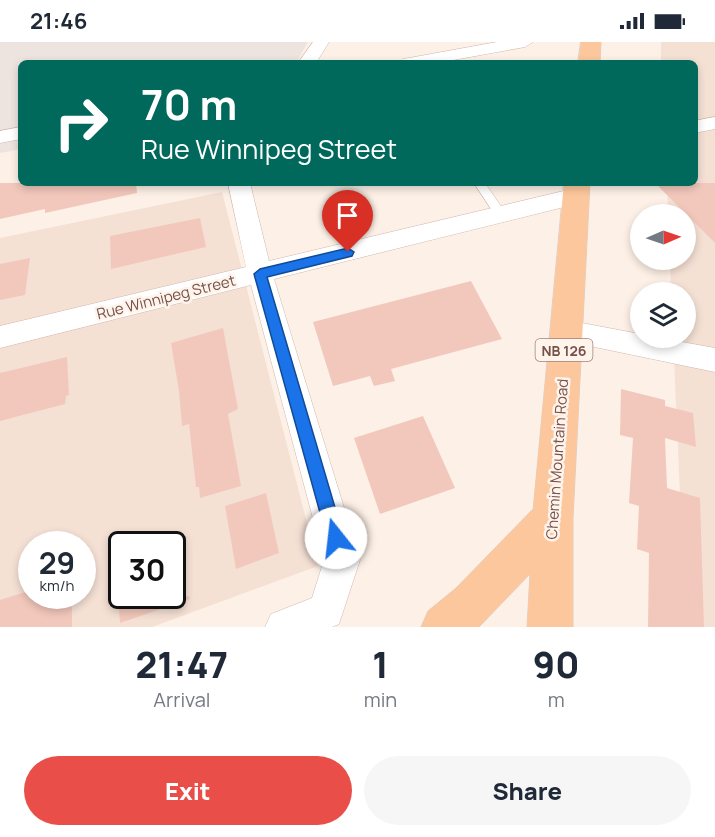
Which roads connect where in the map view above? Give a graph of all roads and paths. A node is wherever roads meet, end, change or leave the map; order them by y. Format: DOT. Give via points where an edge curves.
graph roads {
  1 [pos="321,42"];
  2 [pos="525,42"];
  3 [pos="591,42"];
  4 [pos="309,60"];
  5 [pos="426,60"];
  6 [pos="589,60"];
  7 [pos="715,123"];
  8 [pos="698,126"];
  9 [pos="18,134"];
  10 [pos="0,137"];
  11 [pos="240,186"];
  12 [pos="480,186"];
  13 [pos="577,190"];
  14 [pos="501,215"];
  15 [pos="260,274"];
  16 [pos="566,331"];
  17 [pos="0,337"];
  18 [pos="715,360"];
  19 [pos="552,518"];
  20 [pos="284,627"];
  21 [pos="444,627"];
  22 [pos="550,627"];
  1 -- 4 [label="street"];
  2 -- 5 [label="street"];
  3 -- 6 [label="main road"];
  7 -- 8 [label="street"];
  9 -- 10 [label="street"];
  11 -- 15 [label="street"];
  12 -- 14 [label="lane"];
  13 -- 14 [label="street, Rue Winnipeg Street"];
  13 -- 16 [label="main road, Chemin Mountain Road / NB 126"];
  14 -- 15 [label="street, Rue Winnipeg Street"];
  15 -- 17 [label="street, Rue Winnipeg Street"];
  15 -- 20 [label="street" via="342,560 326,611"];
  16 -- 18 [label="street"];
  16 -- 19 [label="main road, Chemin Mountain Road / NB 126"];
  19 -- 21 [label="main road" via="472,604"];
  19 -- 22 [label="main road, Chemin Mountain Road / NB 126"];
}
